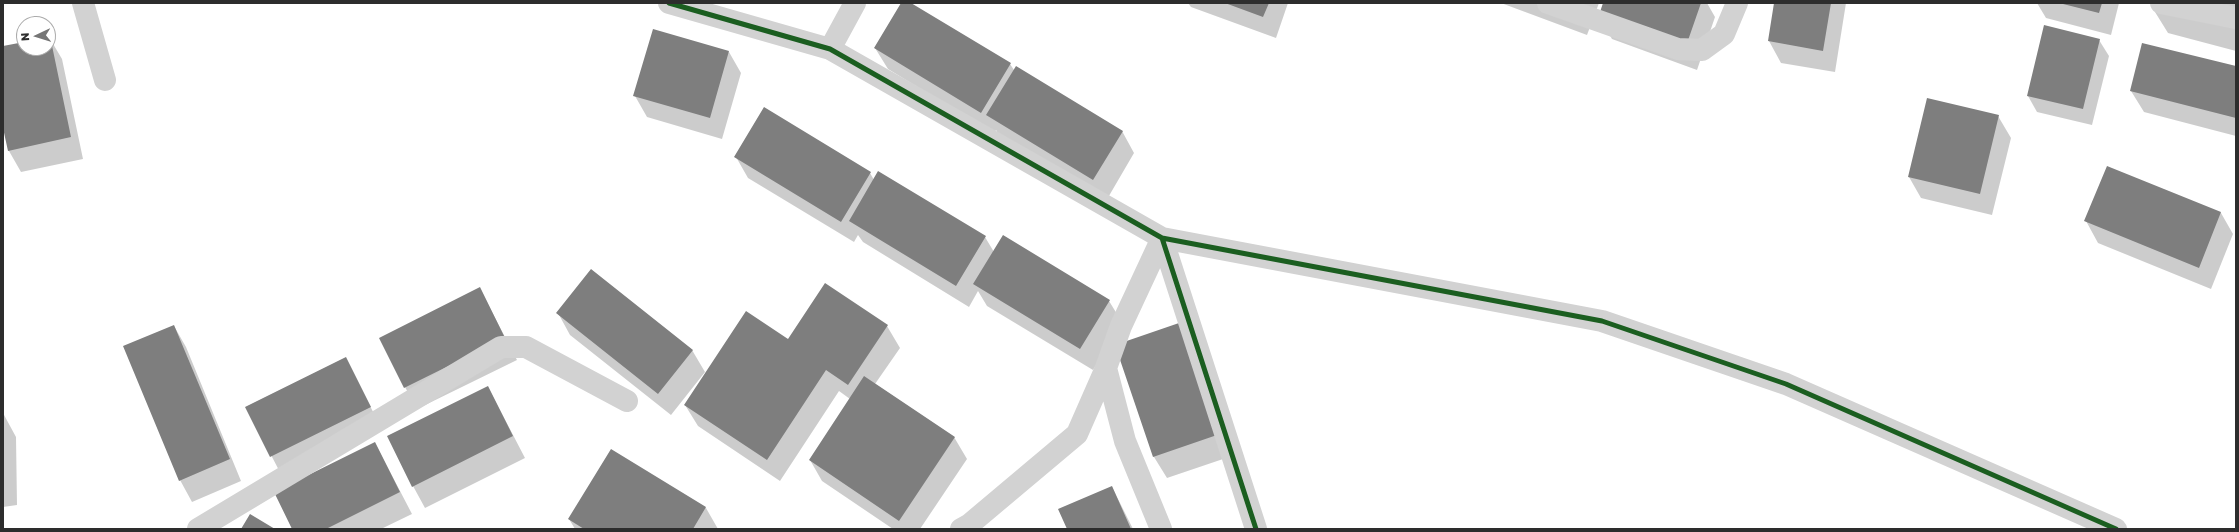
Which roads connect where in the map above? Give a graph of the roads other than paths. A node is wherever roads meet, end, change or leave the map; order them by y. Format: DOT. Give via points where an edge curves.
graph roads {
  1 [pos="83,3"];
  2 [pos="670,3"];
  3 [pos="855,3"];
  4 [pos="1548,3"];
  5 [pos="1737,3"];
  6 [pos="2161,3"];
  7 [pos="2236,18"];
  8 [pos="830,48"];
  9 [pos="105,80"];
  10 [pos="1162,238"];
  11 [pos="1106,368"];
  12 [pos="627,401"];
  13 [pos="198,529"];
  14 [pos="961,529"];
  15 [pos="1161,529"];
  16 [pos="1256,529"];
  17 [pos="2116,529"];
  1 -- 9 [label="street"];
  2 -- 8 [label="street"];
  3 -- 8 [label="street"];
  4 -- 5 [label="street" via="1678,49 1702,50 1724,34"];
  6 -- 7 [label="street"];
  8 -- 10 [label="street"];
  10 -- 11 [label="street" via="1121,326"];
  10 -- 16 [label="street"];
  10 -- 17 [label="street" via="1602,321 1786,384"];
  11 -- 14 [label="street" via="1077,434"];
  11 -- 15 [label="street" via="1125,441"];
  12 -- 13 [label="street" via="526,347 501,347"];
}
